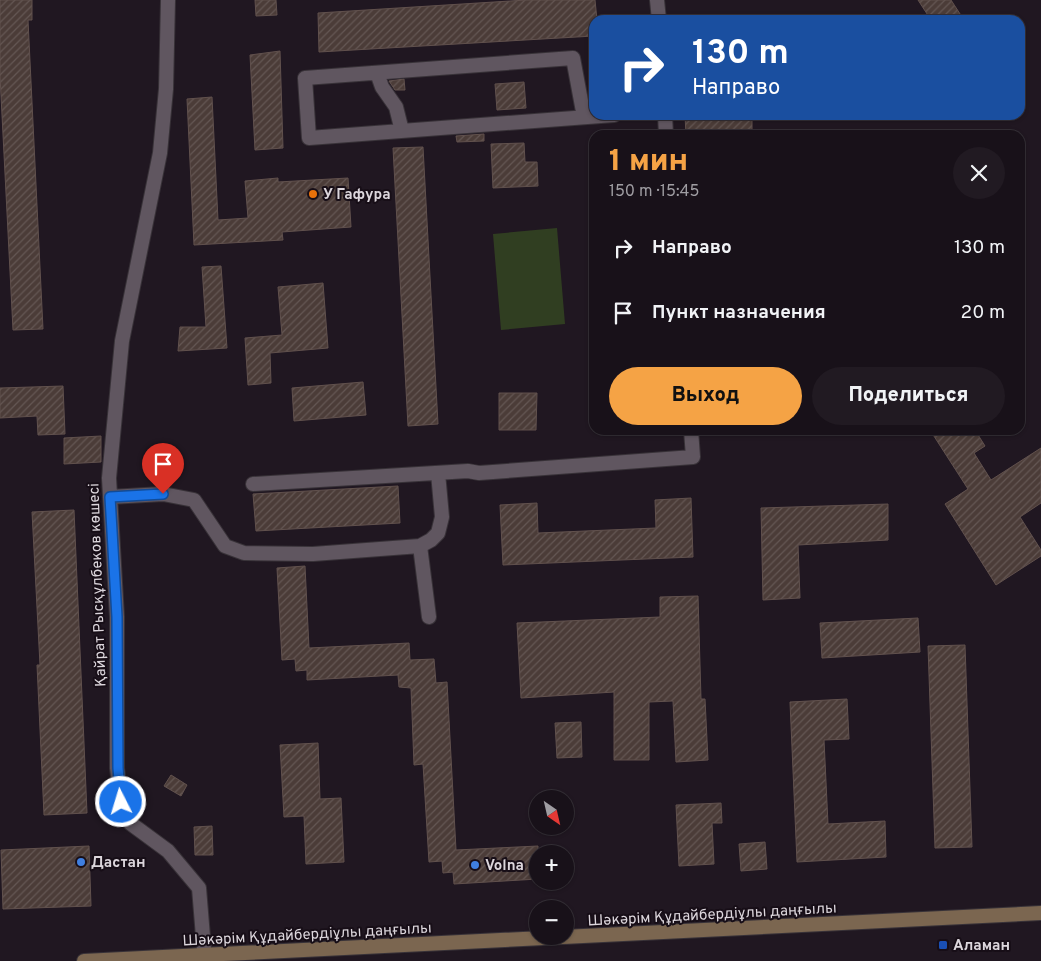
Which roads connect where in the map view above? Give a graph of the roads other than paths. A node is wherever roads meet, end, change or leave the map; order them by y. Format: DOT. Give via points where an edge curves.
graph roads {
  1 [pos="168,0"];
  2 [pos="656,0"];
  3 [pos="658,15"];
  4 [pos="377,73"];
  5 [pos="584,117"];
  6 [pos="589,117"];
  7 [pos="402,131"];
  8 [pos="691,435"];
  9 [pos="438,473"];
  10 [pos="253,484"];
  11 [pos="110,497"];
  12 [pos="420,546"];
  13 [pos="429,617"];
  14 [pos="1041,913"];
  15 [pos="205,958"];
  16 [pos="84,961"];
  1 -- 11 [label="street, Қайрат Рысқұлбеков көшесі" via="166,89 160,153 122,341"];
  2 -- 3 [label="street"];
  4 -- 5 [label="street" via="573,58"];
  4 -- 7 [label="street" via="396,107"];
  4 -- 7 [label="street" via="305,78 310,138"];
  5 -- 6 [label="street"];
  5 -- 7 [label="street"];
  8 -- 9 [label="street" via="693,457 478,473"];
  9 -- 10 [label="street"];
  9 -- 12 [label="street" via="442,517 438,533"];
  11 -- 12 [label="street" via="163,494 194,500 225,546 244,554 313,554"];
  11 -- 15 [label="street, Қайрат Рысқұлбеков көшесі" via="117,617 121,802 130,823 168,851 199,888"];
  12 -- 13 [label="street"];
  14 -- 15 [label="main road, Шәкәрім Құдайбердіұлы даңғылы"];
  15 -- 16 [label="main road, Шәкәрім Құдайбердіұлы даңғылы"];
}
